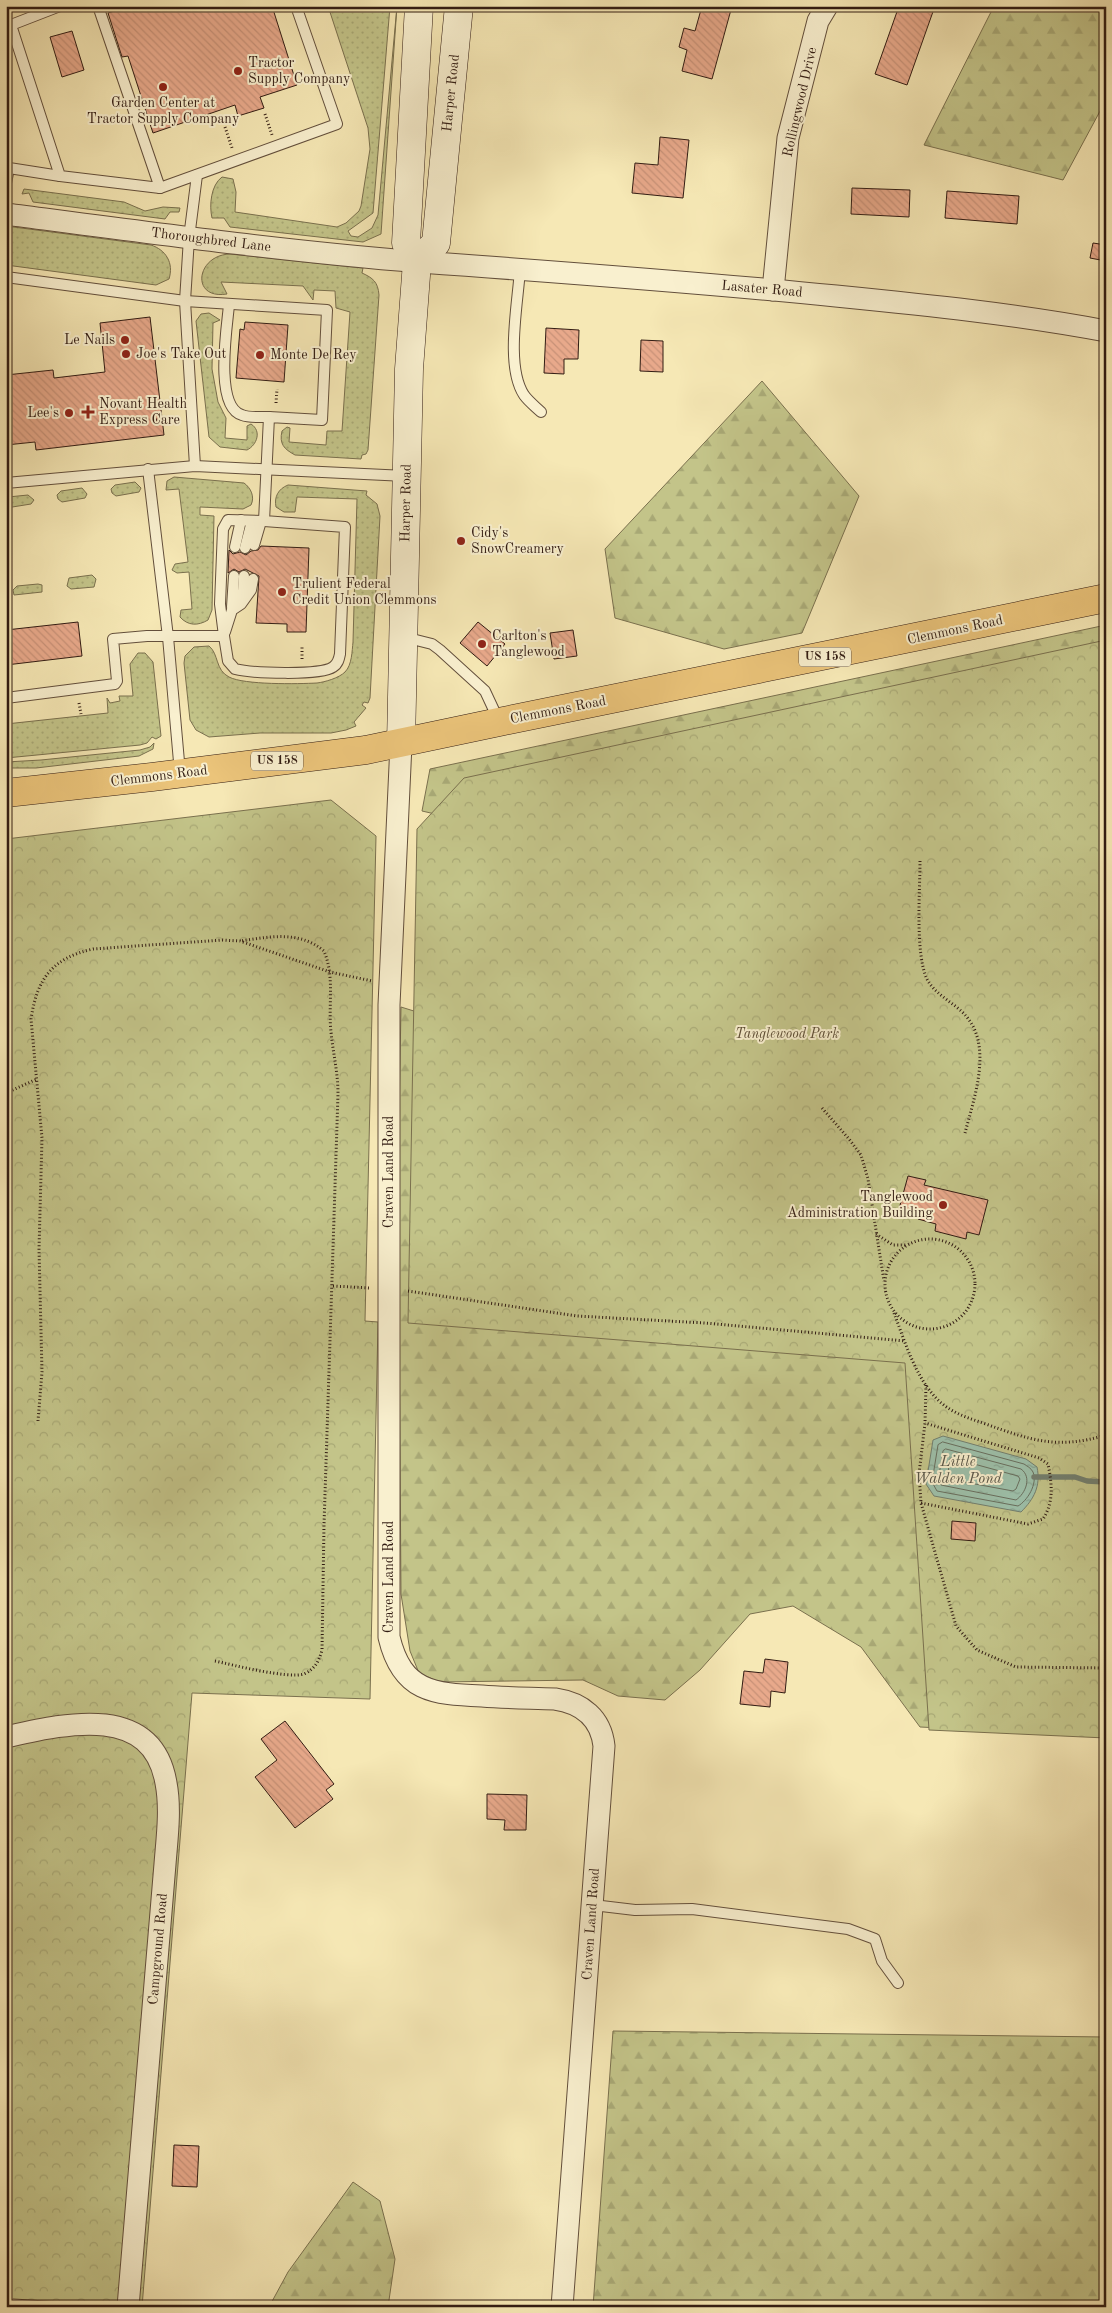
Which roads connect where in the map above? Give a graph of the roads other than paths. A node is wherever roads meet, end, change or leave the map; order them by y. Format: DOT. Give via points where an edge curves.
graph roads {
  1 [pos="60,6"];
  2 [pos="98,6"];
  3 [pos="296,6"];
  4 [pos="419,6"];
  5 [pos="459,6"];
  6 [pos="827,6"];
  7 [pos="197,175"];
  8 [pos="60,176"];
  9 [pos="6,183"];
  10 [pos="160,188"];
  11 [pos="6,214"];
  12 [pos="189,238"];
  13 [pos="417,262"];
  14 [pos="520,269"];
  15 [pos="6,277"];
  16 [pos="773,290"];
  17 [pos="184,301"];
  18 [pos="229,305"];
  19 [pos="1106,331"];
  20 [pos="541,412"];
  21 [pos="269,417"];
  22 [pos="195,466"];
  23 [pos="148,469"];
  24 [pos="267,471"];
  25 [pos="406,476"];
  26 [pos="6,483"];
  27 [pos="254,521"];
  28 [pos="1106,598"];
  29 [pos="232,610"];
  30 [pos="224,636"];
  31 [pos="168,637"];
  32 [pos="403,637"];
  33 [pos="6,698"];
  34 [pos="499,722"];
  35 [pos="401,744"];
  36 [pos="180,774"];
  37 [pos="6,793"];
  38 [pos="6,1737"];
  39 [pos="592,1905"];
  40 [pos="898,1983"];
  41 [pos="6,2304"];
  42 [pos="53,2307"];
  43 [pos="128,2307"];
  44 [pos="562,2307"];
  1 -- 8 [label="lane" via="11,25"];
  2 -- 10 [label="lane"];
  3 -- 7 [label="lane" via="337,124"];
  4 -- 13 [label="main road" via="406,242"];
  5 -- 13 [label="main road, Harper Road" via="436,243"];
  6 -- 16 [label="street, Rollingwood Drive" via="818,21 788,138"];
  7 -- 10 [label="lane"];
  7 -- 12 [label="lane"];
  8 -- 9 [label="lane" via="8,168"];
  8 -- 10 [label="lane"];
  11 -- 12 [label="street, Thoroughbred Lane"];
  12 -- 13 [label="street, Thoroughbred Lane"];
  12 -- 17 [label="lane"];
  13 -- 14 [label="street, Lasater Road"];
  13 -- 25 [label="main road, Harper Road"];
  14 -- 16 [label="street, Lasater Road"];
  14 -- 20 [label="lane" via="514,349 516,371 524,396"];
  15 -- 17 [label="lane"];
  16 -- 19 [label="street, Lasater Road" via="1011,315"];
  17 -- 18 [label="lane"];
  17 -- 22 [label="lane"];
  18 -- 21 [label="lane" via="224,381 227,399 241,415"];
  18 -- 21 [label="lane" via="327,310 322,420"];
  21 -- 24 [label="lane"];
  22 -- 23 [label="lane"];
  22 -- 24 [label="lane"];
  23 -- 26 [label="lane"];
  23 -- 31 [label="lane"];
  24 -- 25 [label="lane"];
  24 -- 27 [label="lane"];
  25 -- 32 [label="main road, Harper Road"];
  27 -- 27 [label="lane" via="245,546"];
  27 -- 30 [label="lane" via="228,520 223,528 220,604"];
  27 -- 30 [label="lane" via="345,527 340,654 332,668 309,673 242,671 228,661"];
  28 -- 34 [label="main road, Clemmons Road / US 158"];
  29 -- 29 [label="lane" via="252,590 244,577"];
  29 -- 30 [label="lane"];
  30 -- 31 [label="lane"];
  31 -- 33 [label="lane" via="114,639 116,681 112,685"];
  31 -- 36 [label="lane"];
  32 -- 34 [label="lane" via="432,644 440,650 485,691"];
  32 -- 35 [label="main road, Harper Road"];
  34 -- 35 [label="main road, Clemmons Road / US 158"];
  35 -- 36 [label="main road, Clemmons Road / US 158"];
  35 -- 39 [label="street, Craven Land Road" via="390,984 389,1637 401,1668 412,1680 434,1692 571,1701 586,1709 597,1722 604,1746"];
  36 -- 37 [label="main road, Clemmons Road / US 158"];
  38 -- 43 [label="street, Campground Road" via="61,1725 118,1726 150,1746 161,1762 166,1784 165,1864"];
  39 -- 40 [label="lane" via="635,1910 692,1909 848,1929 875,1939 882,1961"];
  39 -- 44 [label="street, Craven Land Road"];
  41 -- 42 [label="lane"];
}
